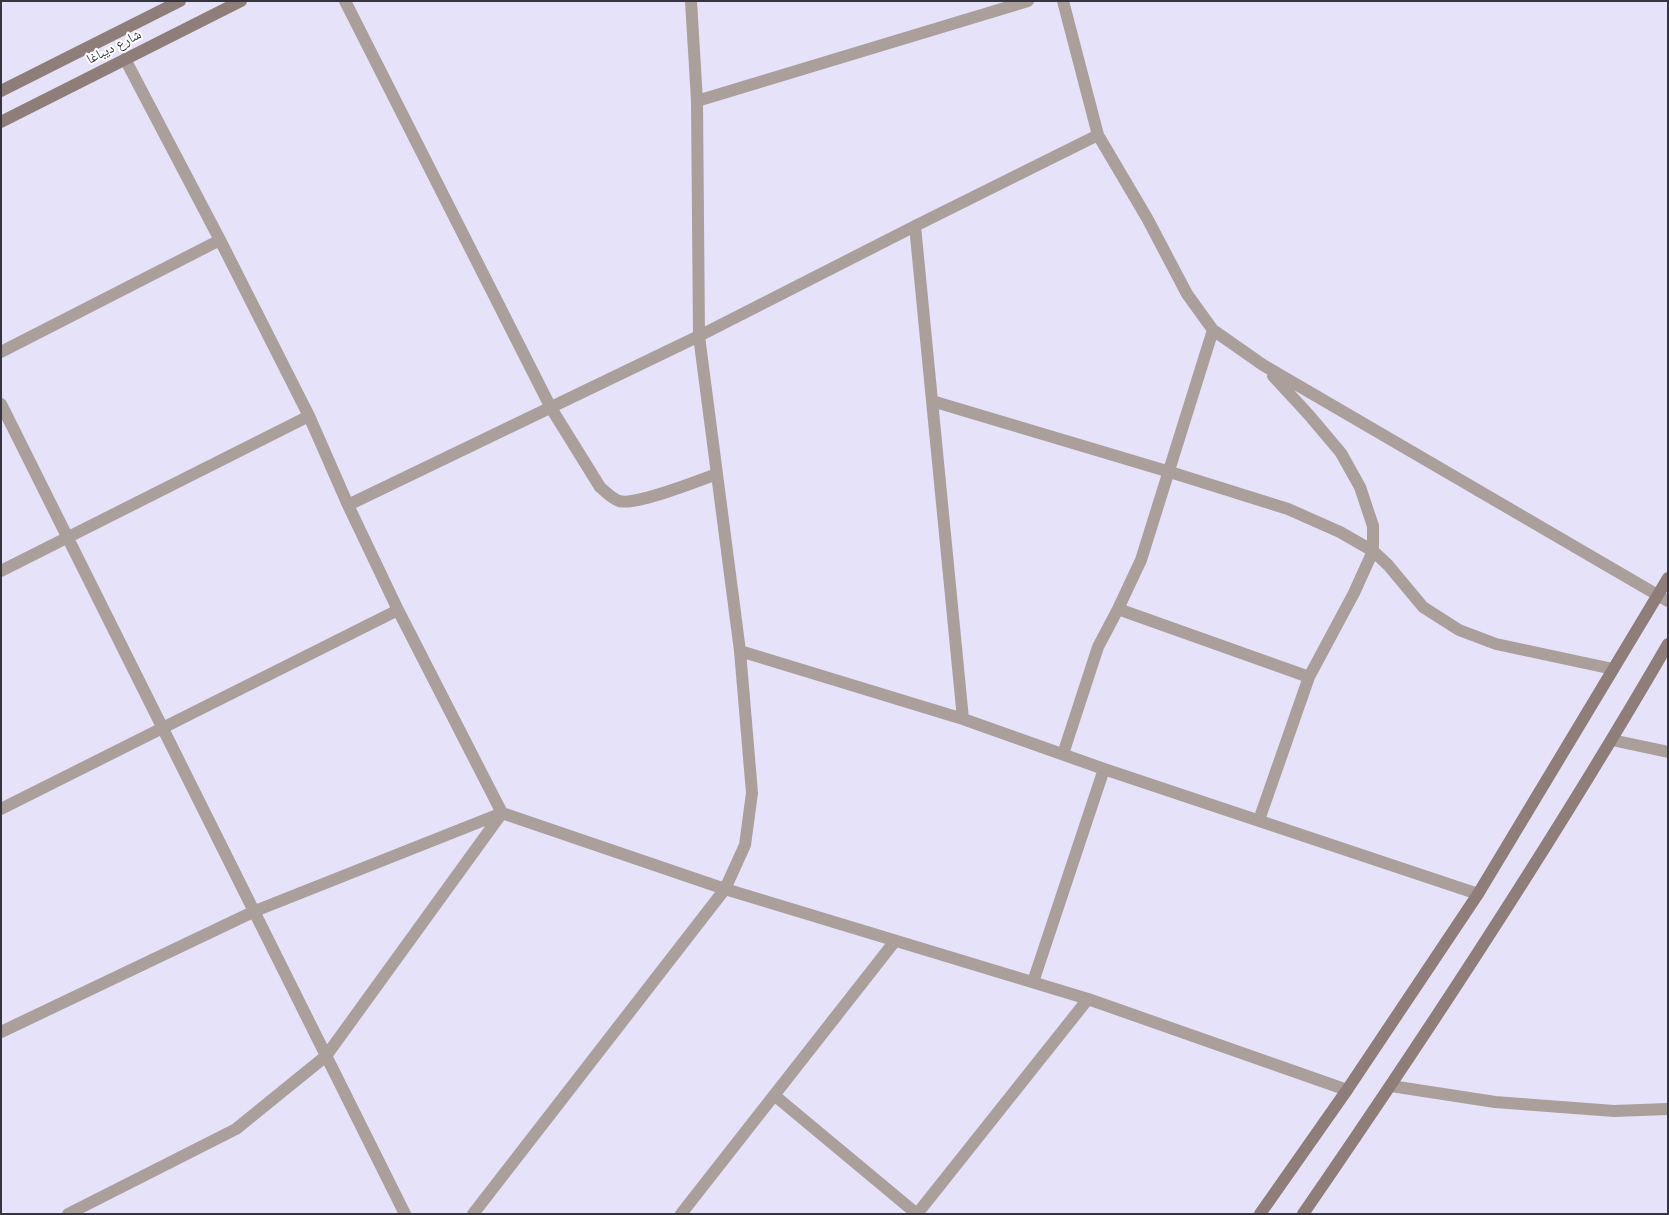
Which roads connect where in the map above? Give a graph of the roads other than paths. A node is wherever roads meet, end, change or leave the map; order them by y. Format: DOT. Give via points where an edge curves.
graph roads {
  1 [pos="180,1"];
  2 [pos="241,1"];
  3 [pos="345,1"];
  4 [pos="691,1"];
  5 [pos="1028,1"];
  6 [pos="1063,1"];
  7 [pos="125,58"];
  8 [pos="1,91"];
  9 [pos="697,101"];
  10 [pos="1,122"];
  11 [pos="1098,135"];
  12 [pos="915,226"];
  13 [pos="220,240"];
  14 [pos="1213,330"];
  15 [pos="699,336"];
  16 [pos="1,352"];
  17 [pos="1262,365"];
  18 [pos="932,401"];
  19 [pos="1,404"];
  20 [pos="551,408"];
  21 [pos="309,416"];
  22 [pos="1170,472"];
  23 [pos="717,474"];
  24 [pos="348,505"];
  25 [pos="68,538"];
  26 [pos="1373,551"];
  27 [pos="1,571"];
  28 [pos="1668,578"];
  29 [pos="1663,598"];
  30 [pos="398,610"];
  31 [pos="1118,610"];
  32 [pos="1668,644"];
  33 [pos="740,651"];
  34 [pos="1613,670"];
  35 [pos="1309,677"];
  36 [pos="963,720"];
  37 [pos="163,728"];
  38 [pos="1612,740"];
  39 [pos="1668,752"];
  40 [pos="1063,754"];
  41 [pos="1104,769"];
  42 [pos="1,809"];
  43 [pos="502,813"];
  44 [pos="1259,820"];
  45 [pos="725,889"];
  46 [pos="1478,894"];
  47 [pos="256,911"];
  48 [pos="895,941"];
  49 [pos="1033,982"];
  50 [pos="1088,999"];
  51 [pos="1,1032"];
  52 [pos="326,1056"];
  53 [pos="1391,1086"];
  54 [pos="1347,1090"];
  55 [pos="774,1095"];
  56 [pos="1668,1109"];
  57 [pos="68,1214"];
  58 [pos="405,1214"];
  59 [pos="473,1214"];
  60 [pos="681,1214"];
  61 [pos="917,1214"];
  62 [pos="1260,1214"];
  63 [pos="1303,1214"];
  1 -- 8 [label="main road, شارع ديباغا"];
  2 -- 7 [label="main road, شارع ديباغا"];
  3 -- 20 [label="street"];
  4 -- 9 [label="street"];
  5 -- 9 [label="street"];
  6 -- 11 [label="street"];
  7 -- 10 [label="main road, شارع ديباغا"];
  7 -- 13 [label="street"];
  9 -- 15 [label="street"];
  11 -- 12 [label="street"];
  11 -- 14 [label="street" via="1187,294"];
  12 -- 15 [label="street"];
  12 -- 18 [label="street"];
  13 -- 16 [label="street"];
  13 -- 21 [label="street"];
  14 -- 17 [label="street"];
  14 -- 22 [label="street"];
  15 -- 20 [label="street"];
  15 -- 23 [label="street"];
  17 -- 26 [label="street" via="1341,452 1360,487 1373,526"];
  17 -- 29 [label="street"];
  18 -- 22 [label="street"];
  18 -- 36 [label="street"];
  19 -- 25 [label="street"];
  20 -- 23 [label="street" via="600,487 620,501 635,501"];
  20 -- 24 [label="street"];
  21 -- 24 [label="street"];
  21 -- 25 [label="street"];
  22 -- 26 [label="street" via="1288,509"];
  22 -- 31 [label="street" via="1141,560"];
  23 -- 33 [label="street"];
  24 -- 30 [label="street"];
  25 -- 27 [label="street"];
  25 -- 37 [label="street"];
  26 -- 34 [label="street" via="1423,607 1459,630 1496,644"];
  26 -- 35 [label="street"];
  28 -- 29 [label="main road"];
  29 -- 34 [label="main road"];
  30 -- 37 [label="street"];
  30 -- 43 [label="street"];
  31 -- 35 [label="street"];
  31 -- 40 [label="street" via="1098,647"];
  32 -- 38 [label="main road"];
  33 -- 36 [label="street"];
  33 -- 45 [label="street" via="752,793 745,845"];
  34 -- 46 [label="main road"];
  35 -- 44 [label="street"];
  36 -- 40 [label="street"];
  37 -- 42 [label="street"];
  37 -- 47 [label="street"];
  38 -- 39 [label="street"];
  38 -- 53 [label="main road"];
  40 -- 41 [label="street"];
  41 -- 44 [label="street"];
  41 -- 49 [label="street"];
  43 -- 45 [label="street"];
  43 -- 47 [label="street"];
  43 -- 52 [label="street"];
  44 -- 46 [label="street"];
  45 -- 48 [label="street"];
  45 -- 59 [label="street"];
  46 -- 54 [label="main road"];
  47 -- 51 [label="street"];
  47 -- 52 [label="street"];
  48 -- 49 [label="street"];
  48 -- 55 [label="street"];
  49 -- 50 [label="street"];
  50 -- 54 [label="street"];
  50 -- 61 [label="street"];
  52 -- 57 [label="street" via="236,1129"];
  52 -- 58 [label="street"];
  53 -- 56 [label="street" via="1495,1102 1614,1111"];
  53 -- 63 [label="main road"];
  54 -- 62 [label="main road"];
  55 -- 60 [label="street"];
  55 -- 61 [label="street"];
}
